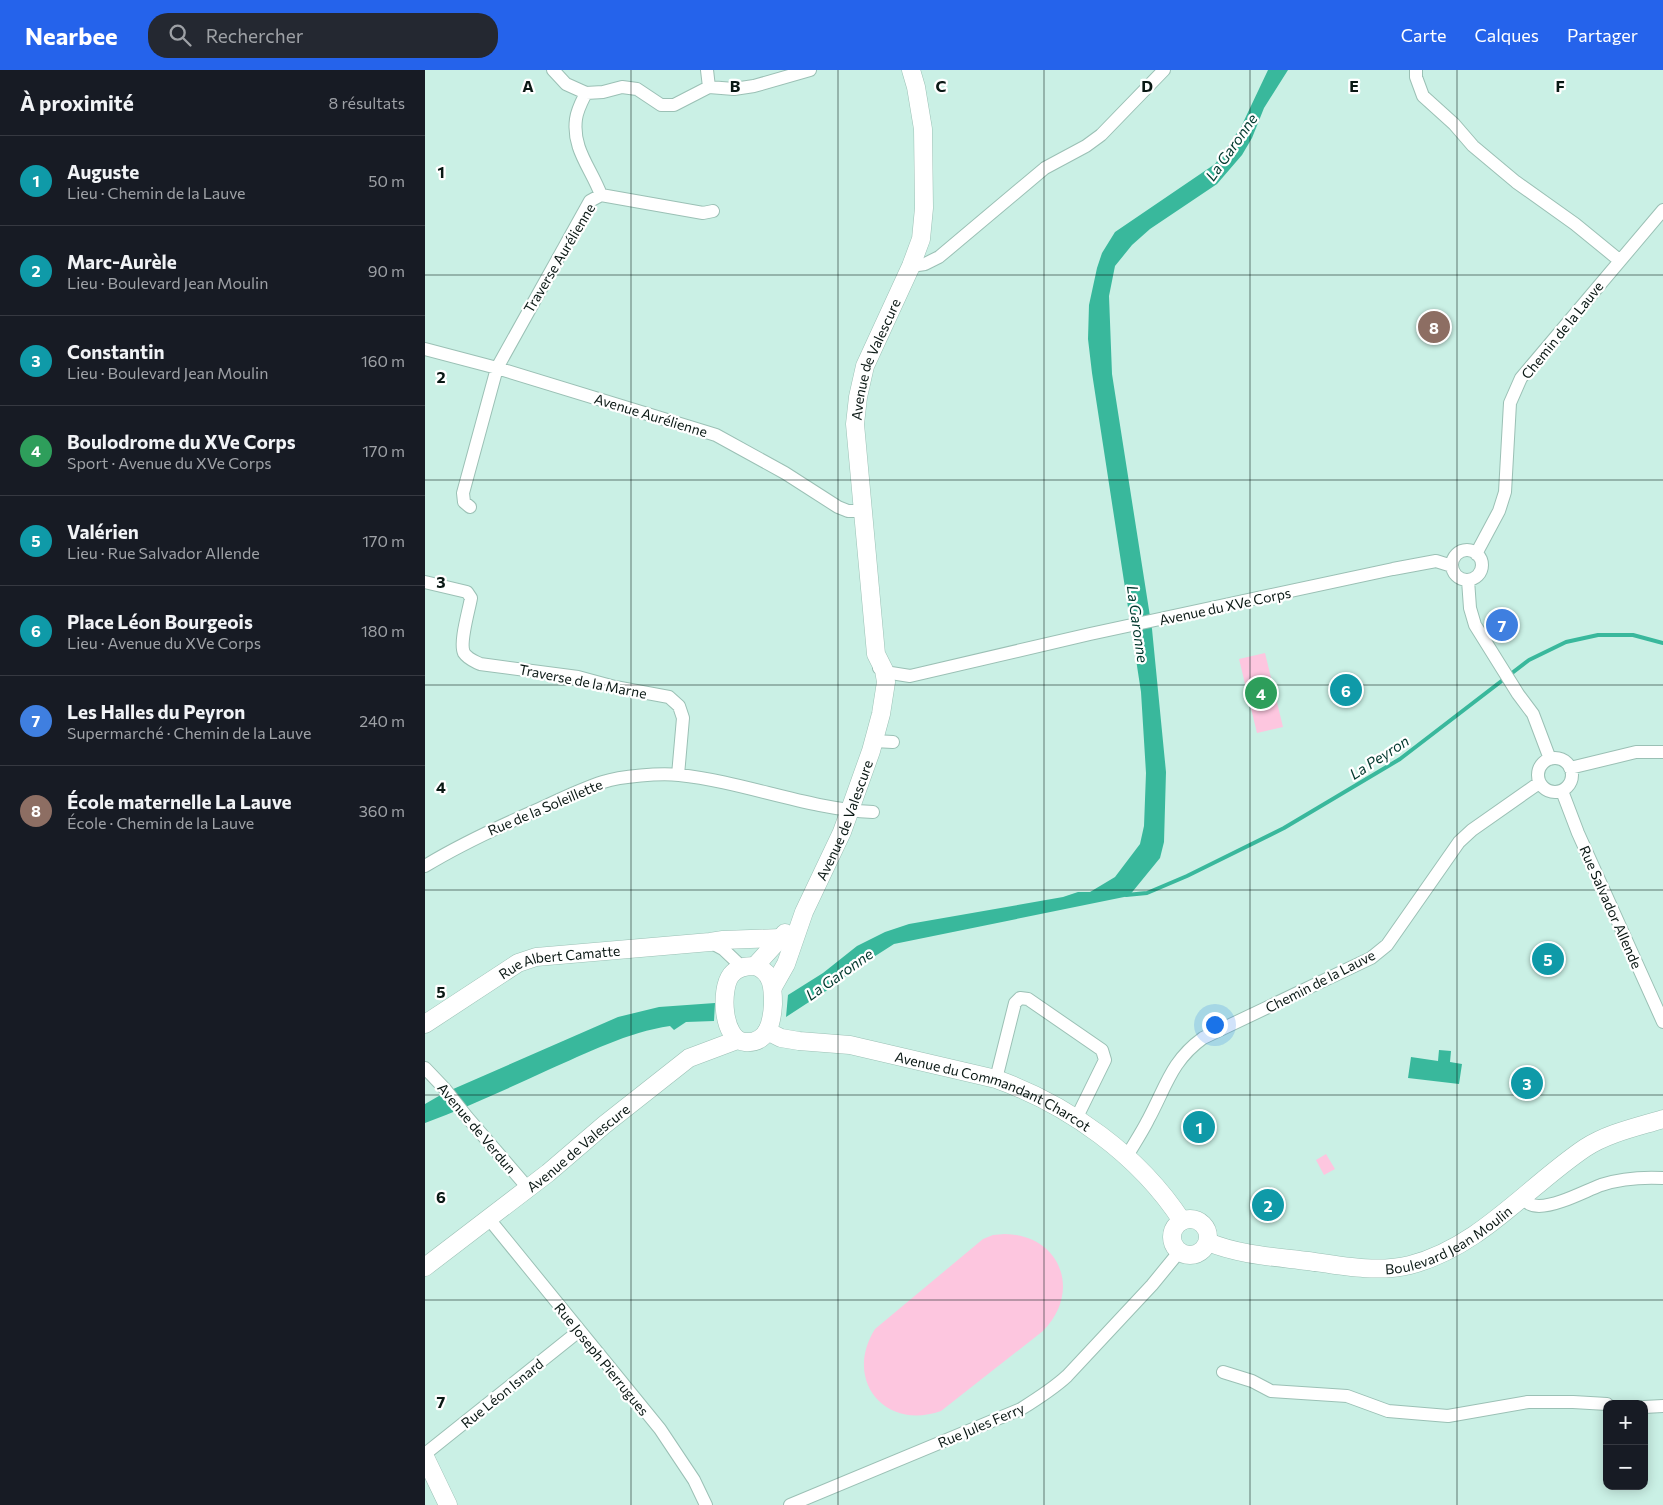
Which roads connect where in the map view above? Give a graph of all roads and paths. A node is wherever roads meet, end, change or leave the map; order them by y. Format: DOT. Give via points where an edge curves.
graph roads {
  1 [pos="553,70"];
  2 [pos="707,70"];
  3 [pos="809,70"];
  4 [pos="911,70"];
  5 [pos="1164,70"];
  6 [pos="1417,70"];
  7 [pos="709,87"];
  8 [pos="586,93"];
  9 [pos="601,195"];
  10 [pos="1663,210"];
  11 [pos="713,211"];
  12 [pos="1619,260"];
  13 [pos="911,266"];
  14 [pos="425,349"];
  15 [pos="497,368"];
  16 [pos="470,507"];
  17 [pos="862,511"];
  18 [pos="1476,554"];
  19 [pos="1452,566"];
  20 [pos="1468,580"];
  21 [pos="425,582"];
  22 [pos="878,662"];
  23 [pos="910,676"];
  24 [pos="885,698"];
  25 [pos="876,732"];
  26 [pos="893,742"];
  27 [pos="1663,752"];
  28 [pos="1550,759"];
  29 [pos="1570,768"];
  30 [pos="677,775"];
  31 [pos="1539,783"];
  32 [pos="1562,791"];
  33 [pos="849,811"];
  34 [pos="873,812"];
  35 [pos="425,866"];
  36 [pos="804,912"];
  37 [pos="781,938"];
  38 [pos="710,942"];
  39 [pos="748,967"];
  40 [pos="773,987"];
  41 [pos="1663,1022"];
  42 [pos="425,1024"];
  43 [pos="767,1031"];
  44 [pos="737,1040"];
  45 [pos="425,1068"];
  46 [pos="996,1079"];
  47 [pos="1076,1119"];
  48 [pos="1663,1119"];
  49 [pos="1127,1156"];
  50 [pos="1663,1178"];
  51 [pos="528,1188"];
  52 [pos="1522,1198"];
  53 [pos="489,1219"];
  54 [pos="1182,1221"];
  55 [pos="1208,1242"];
  56 [pos="1179,1252"];
  57 [pos="425,1267"];
  58 [pos="579,1331"];
  59 [pos="1223,1372"];
  60 [pos="1603,1404"];
  61 [pos="1663,1406"];
  62 [pos="1648,1407"];
  63 [pos="425,1456"];
  64 [pos="448,1505"];
  65 [pos="706,1505"];
  66 [pos="790,1505"];
  1 -- 8 [label="street" via="566,84"];
  2 -- 7 [label="street"];
  3 -- 7 [label="street" via="754,86 734,89"];
  4 -- 13 [label="main road, Avenue de Valescure" via="923,129 924,164 921,239"];
  5 -- 13 [label="street" via="1101,135 1045,168 939,257"];
  6 -- 12 [label="street" via="1416,77 1423,96 1473,146 1515,182"];
  7 -- 8 [label="street" via="674,105 661,106 637,89 622,87"];
  8 -- 9 [label="street, Traverse Aurélienne" via="576,117 575,137"];
  9 -- 11 [label="street" via="703,213"];
  9 -- 15 [label="street, Traverse Aurélienne" via="590,202"];
  10 -- 12 [label="street, Chemin de la Lauve"];
  12 -- 18 [label="street, Chemin de la Lauve" via="1521,378 1510,404 1505,492 1499,511"];
  13 -- 17 [label="main road, Avenue de Valescure" via="865,366 858,398 855,424"];
  14 -- 15 [label="street, Avenue Aurélienne"];
  15 -- 16 [label="street, Traverse Aurélienne" via="463,494 464,502"];
  15 -- 17 [label="street, Avenue Aurélienne" via="716,435 838,507"];
  17 -- 22 [label="main road, Avenue de Valescure"];
  18 -- 19 [label="street" via="1460,552"];
  18 -- 20 [label="street" via="1482,564 1481,569 1479,575"];
  19 -- 20 [label="street" via="1456,576"];
  19 -- 23 [label="street, Avenue du XVe Corps" via="1435,561"];
  20 -- 28 [label="street" via="1475,625 1533,714"];
  21 -- 30 [label="street, Traverse de la Marne" via="467,592 471,598 463,651 480,664 578,677 669,697 679,706 683,718"];
  22 -- 23 [label="street, Avenue du XVe Corps" via="900,675"];
  22 -- 24 [label="main road, Avenue de Valescure" via="886,682"];
  22 -- 25 [label="main road, Avenue de Valescure" via="872,667"];
  23 -- 24 [label="street, Avenue du XVe Corps"];
  24 -- 25 [label="main road, Avenue de Valescure"];
  25 -- 26 [label="street"];
  25 -- 33 [label="main road, Avenue de Valescure"];
  27 -- 29 [label="street" via="1636,752"];
  28 -- 29 [label="street" via="1562,760"];
  28 -- 31 [label="street" via="1539,768"];
  29 -- 32 [label="street" via="1570,783"];
  30 -- 33 [label="street, Rue de la Soleillette"];
  30 -- 35 [label="street, Rue de la Soleillette" via="605,781 473,838"];
  31 -- 32 [label="street" via="1551,792"];
  31 -- 49 [label="street, Chemin de la Lauve" via="1459,842 1387,946 1371,958 1191,1046 1173,1068 1149,1120"];
  32 -- 41 [label="street, Rue Salvador Allende"];
  33 -- 34 [label="street, Rue de la Soleillette"];
  33 -- 36 [label="main road, Avenue de Valescure"];
  36 -- 37 [label="main road, Avenue de Valescure"];
  36 -- 40 [label="main road, Avenue de Valescure" via="786,964"];
  37 -- 38 [label="main road, Rue Albert Camatte"];
  37 -- 39 [label="main road, Avenue de Valescure"];
  38 -- 39 [label="street"];
  38 -- 42 [label="main road, Rue Albert Camatte" via="536,957 518,963"];
  39 -- 40 [label="main road" via="764,971"];
  39 -- 44 [label="main road" via="729,976 725,997 725,1017 730,1032"];
  40 -- 43 [label="main road" via="772,1018"];
  43 -- 44 [label="main road" via="753,1042"];
  43 -- 46 [label="main road, Avenue du Commandant Charcot" via="799,1042 850,1045"];
  44 -- 51 [label="main road, Avenue de Valescure" via="689,1058"];
  45 -- 51 [label="street, Avenue de Verdun"];
  46 -- 47 [label="main road, Avenue du Commandant Charcot" via="1039,1096"];
  46 -- 47 [label="street" via="1015,1003 1020,998 1028,999 1102,1050 1105,1060"];
  47 -- 49 [label="main road, Avenue du Commandant Charcot"];
  48 -- 52 [label="main road, Boulevard Jean Moulin" via="1611,1135 1587,1147"];
  49 -- 54 [label="main road, Avenue du Commandant Charcot"];
  50 -- 52 [label="street" via="1636,1177 1548,1205 1528,1204"];
  51 -- 53 [label="main road, Avenue de Valescure"];
  52 -- 55 [label="main road, Boulevard Jean Moulin" via="1464,1243 1437,1257 1389,1268 1282,1258"];
  53 -- 57 [label="main road, Avenue de Valescure"];
  53 -- 58 [label="street, Rue Joseph Pierrugues"];
  54 -- 55 [label="main road" via="1199,1221 1207,1231"];
  54 -- 56 [label="main road" via="1172,1236"];
  55 -- 56 [label="main road" via="1196,1255"];
  56 -- 66 [label="street, Rue Jules Ferry" via="1067,1376 1042,1396 1021,1409"];
  58 -- 63 [label="street, Rue Léon Isnard"];
  58 -- 65 [label="street, Rue Joseph Pierrugues" via="660,1429 694,1480"];
  59 -- 60 [label="street" via="1271,1391 1347,1396 1388,1411 1448,1416 1528,1402"];
  61 -- 62 [label="street"];
  63 -- 64 [label="main road"];
}
